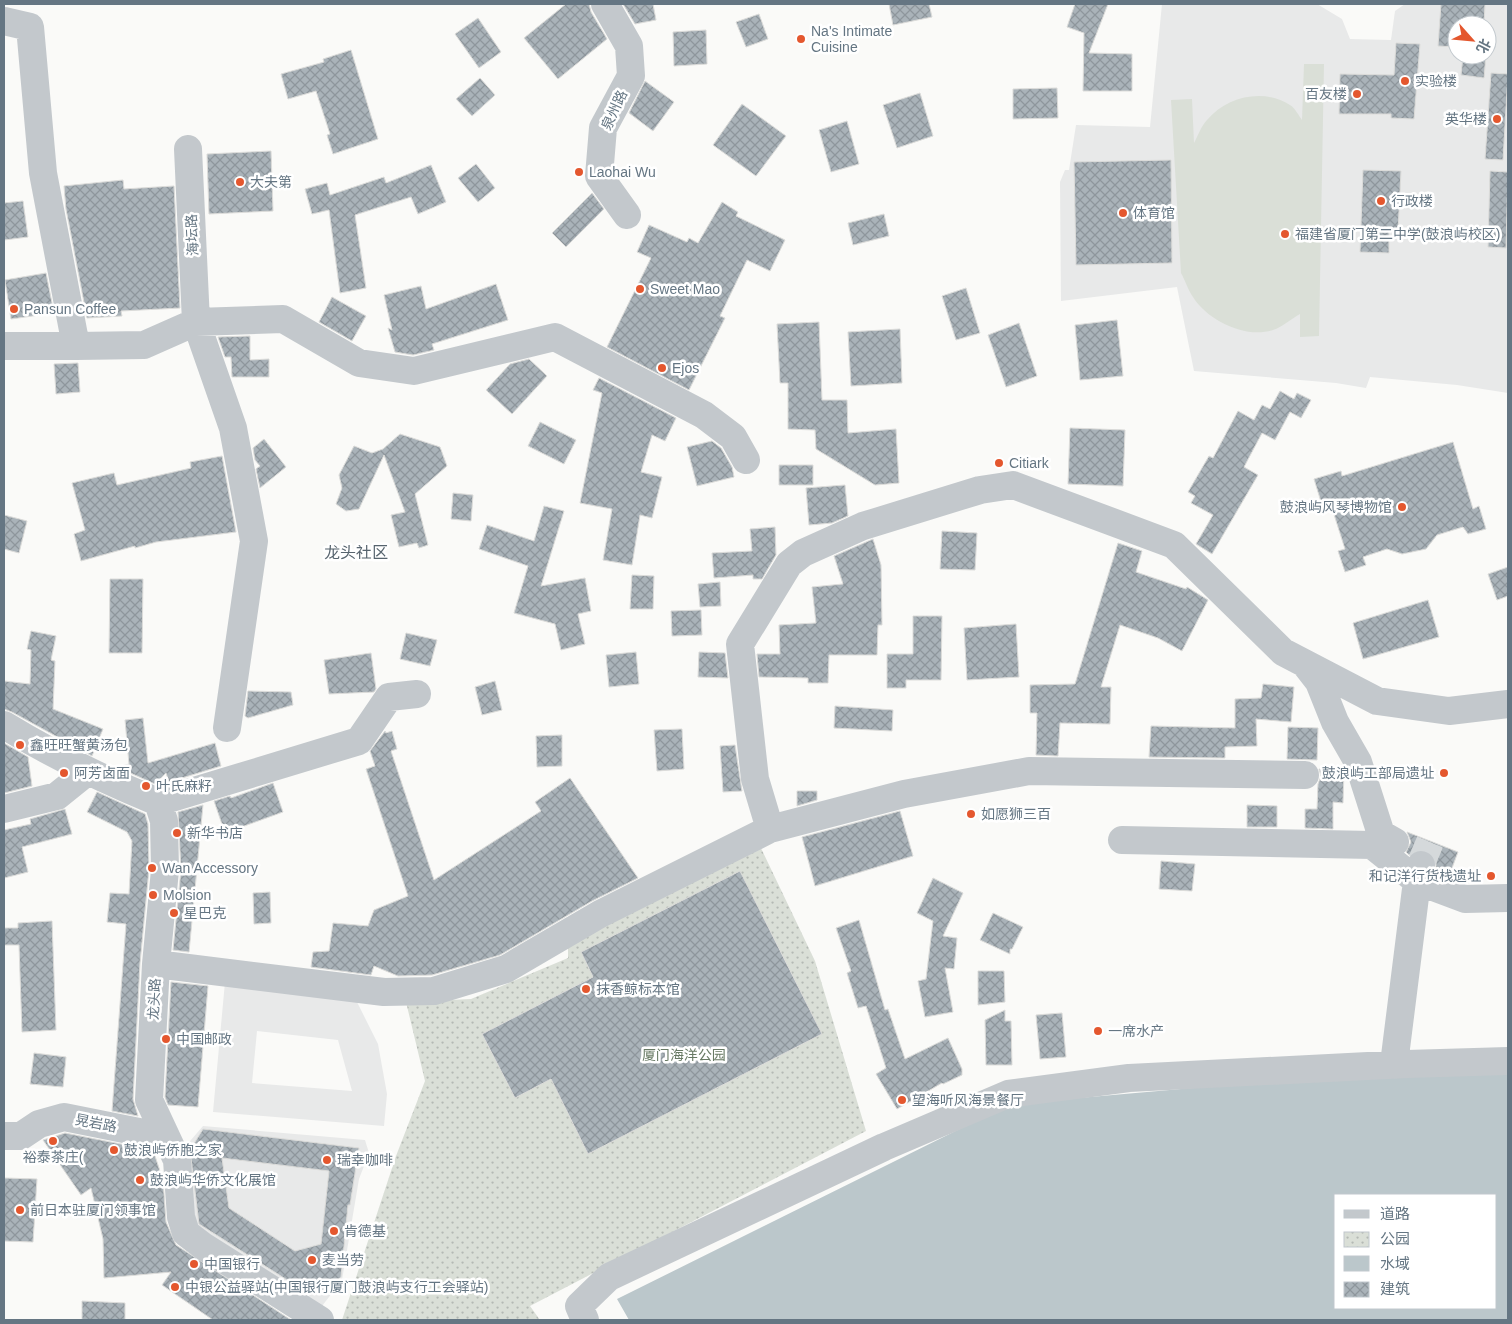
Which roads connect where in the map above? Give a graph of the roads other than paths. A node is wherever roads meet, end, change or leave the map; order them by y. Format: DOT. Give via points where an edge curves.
graph roads {
  1 [pos="605,4"];
  2 [pos="4,21"];
  3 [pos="188,149"];
  4 [pos="627,215"];
  5 [pos="196,322"];
  6 [pos="4,346"];
  7 [pos="76,346"];
  8 [pos="746,460"];
  9 [pos="1305,664"];
  10 [pos="417,694"];
  11 [pos="1508,704"];
  12 [pos="4,725"];
  13 [pos="227,728"];
  14 [pos="88,771"];
  15 [pos="1305,775"];
  16 [pos="158,802"];
  17 [pos="4,809"];
  18 [pos="770,829"];
  19 [pos="1122,840"];
  20 [pos="1395,842"];
  21 [pos="1420,871"];
  22 [pos="1508,898"];
  23 [pos="156,964"];
  24 [pos="1508,1061"];
  25 [pos="1394,1064"];
  26 [pos="161,1126"];
  27 [pos="4,1136"];
  28 [pos="320,1320"];
  29 [pos="585,1320"];
  1 -- 4 [label="street, 泉州路" via="629,46 631,76 603,128 598,176"];
  2 -- 7 [label="street" via="30,27 44,173"];
  3 -- 5 [label="street, 海坛路"];
  5 -- 7 [label="street" via="144,344"];
  5 -- 8 [label="street" via="283,319 359,363 414,371 555,337 704,415 734,438"];
  5 -- 13 [label="street, 海坛路" via="234,428 254,541"];
  6 -- 7 [label="street"];
  9 -- 11 [label="street" via="1377,701 1449,711"];
  9 -- 18 [label="street" via="1283,652 1174,545 1013,486 980,490 863,526 803,552 789,564 740,644 755,779"];
  9 -- 20 [label="street" via="1319,682 1335,722 1358,762 1381,834"];
  10 -- 16 [label="street" via="389,697 359,741"];
  12 -- 14 [label="street" via="49,753"];
  14 -- 16 [label="street"];
  14 -- 17 [label="street" via="57,796"];
  15 -- 18 [label="street" via="1029,771 904,794"];
  16 -- 23 [label="street, 龙头路" via="164,821 165,870"];
  18 -- 23 [label="street" via="600,914 506,969 434,991 384,992"];
  19 -- 21 [label="street" via="1372,844"];
  21 -- 22 [label="street" via="1465,899"];
  21 -- 25 [label="street"];
  23 -- 26 [label="street, 龙头路" via="149,1100"];
  24 -- 25 [label="street"];
  25 -- 29 [label="street" via="1129,1078 1008,1094 884,1147 609,1277 579,1306"];
  26 -- 27 [label="street, 晃岩路" via="144,1133 64,1117 39,1124 22,1136"];
  26 -- 28 [label="street, 龙头路" via="177,1160 181,1217 186,1233"];
}
